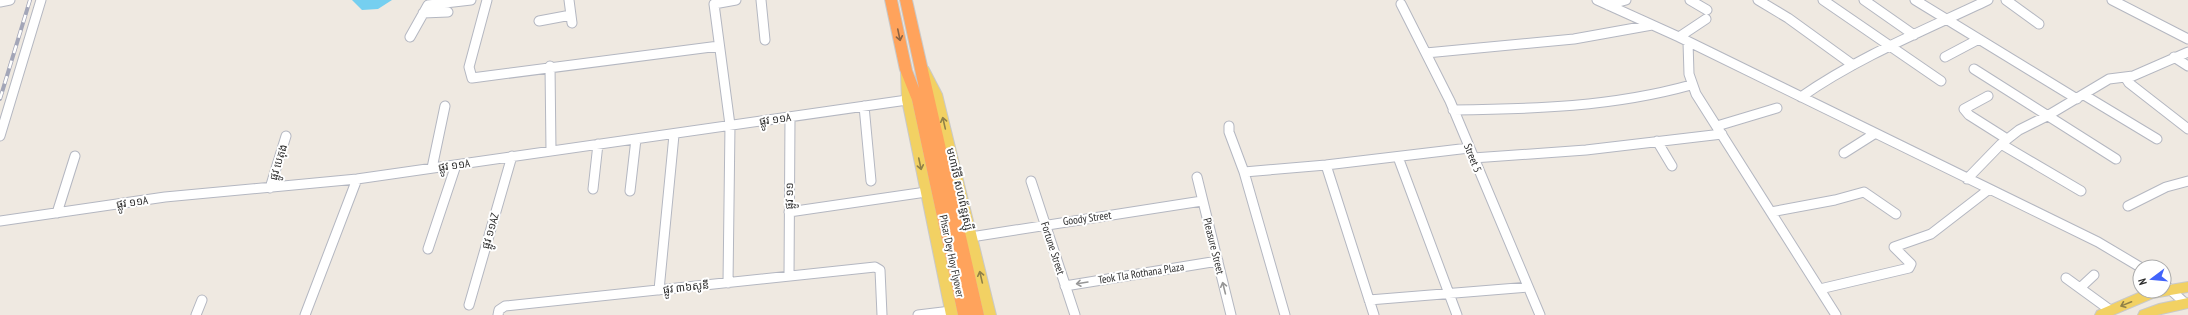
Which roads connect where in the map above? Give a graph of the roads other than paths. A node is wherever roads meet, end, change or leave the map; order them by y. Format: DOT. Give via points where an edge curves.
graph roads {
  1 [pos="10,0"];
  2 [pos="41,0"];
  3 [pos="471,0"];
  4 [pos="487,0"];
  5 [pos="569,0"];
  6 [pos="736,0"];
  7 [pos="761,0"];
  8 [pos="891,0"];
  9 [pos="906,0"];
  10 [pos="1597,0"];
  11 [pos="1626,0"];
  12 [pos="1690,0"];
  13 [pos="1758,0"];
  14 [pos="1823,0"];
  15 [pos="1864,0"];
  16 [pos="1915,0"];
  17 [pos="1988,0"];
  18 [pos="2006,0"];
  19 [pos="2112,0"];
  20 [pos="0,2"];
  21 [pos="1402,4"];
  22 [pos="1608,5"];
  23 [pos="1706,10"];
  24 [pos="448,12"];
  25 [pos="423,13"];
  26 [pos="1706,19"];
  27 [pos="1946,19"];
  28 [pos="539,21"];
  29 [pos="2039,24"];
  30 [pos="1652,25"];
  31 [pos="1914,35"];
  32 [pos="410,37"];
  33 [pos="1680,37"];
  34 [pos="1979,39"];
  35 [pos="2188,39"];
  36 [pos="765,40"];
  37 [pos="1688,42"];
  38 [pos="719,46"];
  39 [pos="1890,48"];
  40 [pos="2188,52"];
  41 [pos="1426,53"];
  42 [pos="1945,57"];
  43 [pos="2174,57"];
  44 [pos="1854,65"];
  45 [pos="550,66"];
  46 [pos="922,66"];
  47 [pos="2188,66"];
  48 [pos="1974,69"];
  49 [pos="906,70"];
  50 [pos="2125,77"];
  51 [pos="1941,81"];
  52 [pos="1691,84"];
  53 [pos="1988,96"];
  54 [pos="1800,97"];
  55 [pos="2081,97"];
  56 [pos="907,100"];
  57 [pos="445,106"];
  58 [pos="864,106"];
  59 [pos="1777,108"];
  60 [pos="1454,110"];
  61 [pos="2047,116"];
  62 [pos="790,117"];
  63 [pos="730,125"];
  64 [pos="1229,126"];
  65 [pos="2188,129"];
  66 [pos="1719,130"];
  67 [pos="1874,134"];
  68 [pos="674,135"];
  69 [pos="0,136"];
  70 [pos="286,136"];
  71 [pos="2157,139"];
  72 [pos="636,140"];
  73 [pos="1657,141"];
  74 [pos="2004,141"];
  75 [pos="598,144"];
  76 [pos="1469,148"];
  77 [pos="551,151"];
  78 [pos="1844,153"];
  79 [pos="75,156"];
  80 [pos="512,156"];
  81 [pos="1398,157"];
  82 [pos="1473,158"];
  83 [pos="2116,159"];
  84 [pos="456,164"];
  85 [pos="1326,165"];
  86 [pos="1672,166"];
  87 [pos="432,168"];
  88 [pos="1244,172"];
  89 [pos="1197,177"];
  90 [pos="357,179"];
  91 [pos="1967,179"];
  92 [pos="1031,181"];
  93 [pos="2188,181"];
  94 [pos="871,182"];
  95 [pos="270,188"];
  96 [pos="592,189"];
  97 [pos="1988,190"];
  98 [pos="630,191"];
  99 [pos="2082,191"];
  100 [pos="926,192"];
  101 [pos="945,197"];
  102 [pos="1202,201"];
  103 [pos="2128,206"];
  104 [pos="57,212"];
  105 [pos="789,212"];
  106 [pos="1771,212"];
  107 [pos="1896,214"];
  108 [pos="0,221"];
  109 [pos="1045,224"];
  110 [pos="971,237"];
  111 [pos="428,249"];
  112 [pos="1218,261"];
  113 [pos="2132,262"];
  114 [pos="2094,275"];
  115 [pos="789,276"];
  116 [pos="2066,278"];
  117 [pos="728,283"];
  118 [pos="1065,286"];
  119 [pos="1528,287"];
  120 [pos="2188,287"];
  121 [pos="2080,288"];
  122 [pos="2172,288"];
  123 [pos="659,290"];
  124 [pos="1820,290"];
  125 [pos="1449,293"];
  126 [pos="2172,294"];
  127 [pos="2137,299"];
  128 [pos="202,300"];
  129 [pos="1369,300"];
  130 [pos="2186,303"];
  131 [pos="469,305"];
  132 [pos="951,313"];
  133 [pos="2105,313"];
  134 [pos="196,315"];
  135 [pos="305,315"];
  136 [pos="498,315"];
  137 [pos="882,315"];
  138 [pos="918,315"];
  139 [pos="965,315"];
  140 [pos="977,315"];
  141 [pos="990,315"];
  142 [pos="1075,315"];
  143 [pos="1231,315"];
  144 [pos="1284,315"];
  145 [pos="1374,315"];
  146 [pos="1457,315"];
  147 [pos="1540,315"];
  148 [pos="1836,315"];
  149 [pos="2144,315"];
  1 -- 20 [label="street"];
  2 -- 69 [label="street"];
  3 -- 25 [label="street" via="428,5"];
  4 -- 45 [label="street" via="469,67 472,78"];
  5 -- 28 [label="street" via="572,19"];
  6 -- 38 [label="street" via="714,4"];
  7 -- 36 [label="street"];
  8 -- 49 [label="highway, មហាវិថី សហព័ន្ធរុស្ស៊ី, one-way"];
  9 -- 46 [label="highway, មហាវិថី សហព័ន្ធរុស្ស៊ី"];
  10 -- 22 [label="street"];
  11 -- 22 [label="street"];
  12 -- 23 [label="street"];
  13 -- 44 [label="street"];
  14 -- 39 [label="street"];
  15 -- 31 [label="street"];
  16 -- 27 [label="street"];
  17 -- 27 [label="street"];
  18 -- 29 [label="street"];
  19 -- 35 [label="street"];
  21 -- 41 [label="street, Street 5"];
  22 -- 30 [label="street"];
  24 -- 25 [label="street"];
  25 -- 32 [label="street"];
  26 -- 33 [label="street"];
  27 -- 31 [label="street"];
  27 -- 34 [label="street"];
  30 -- 33 [label="street"];
  30 -- 41 [label="street" via="1574,39"];
  31 -- 39 [label="street"];
  33 -- 37 [label="street"];
  34 -- 42 [label="street"];
  34 -- 55 [label="street"];
  37 -- 52 [label="street" via="1690,58 1687,71"];
  37 -- 54 [label="street"];
  38 -- 45 [label="street"];
  38 -- 63 [label="street"];
  39 -- 44 [label="street"];
  39 -- 51 [label="street"];
  40 -- 43 [label="street"];
  41 -- 60 [label="street, Street 5"];
  43 -- 47 [label="street"];
  43 -- 50 [label="street" via="2133,76"];
  44 -- 54 [label="street"];
  45 -- 77 [label="street"];
  46 -- 101 [label="highway, មហាវិថី សហព័ន្ធរុស្ស៊ី"];
  110 -- 46 [label="main road, មហាវិថី សហព័ន្ធរុស្ស៊ី, one-way" via="937,94"];
  48 -- 61 [label="street"];
  49 -- 56 [label="main road, មហាវិថី សហព័ន្ធរុស្ស៊ី"];
  49 -- 101 [label="highway, មហាវិថី សហព័ន្ធរុស្ស៊ី" via="918,100"];
  50 -- 55 [label="street" via="2109,80"];
  50 -- 65 [label="street" via="2129,83"];
  52 -- 60 [label="street" via="1641,99 1603,104 1565,108"];
  52 -- 66 [label="street"];
  53 -- 74 [label="street" via="1964,110"];
  54 -- 67 [label="street"];
  55 -- 61 [label="street"];
  55 -- 71 [label="street"];
  56 -- 58 [label="street, ផ្លូវ ១១A"];
  56 -- 100 [label="main road, មហាវិថី សហព័ន្ធរុស្ស៊ី, one-way"];
  57 -- 87 [label="street"];
  58 -- 62 [label="street, ផ្លូវ ១១A"];
  58 -- 94 [label="street"];
  59 -- 66 [label="street"];
  60 -- 76 [label="street, Street 5"];
  61 -- 74 [label="street"];
  61 -- 83 [label="street"];
  62 -- 63 [label="street, ផ្លូវ ១១A"];
  62 -- 105 [label="street, ផ្លូវ ១១"];
  63 -- 68 [label="street, ផ្លូវ ១១A"];
  63 -- 117 [label="street"];
  64 -- 88 [label="street"];
  66 -- 73 [label="street"];
  66 -- 106 [label="street"];
  67 -- 78 [label="street"];
  67 -- 91 [label="street"];
  68 -- 72 [label="street, ផ្លូវ ១១A"];
  68 -- 123 [label="street"];
  70 -- 95 [label="street, ផ្លូវ បេតុង"];
  72 -- 75 [label="street, ផ្លូវ ១១A"];
  72 -- 98 [label="street"];
  73 -- 82 [label="street" via="1586,150"];
  73 -- 86 [label="street"];
  74 -- 91 [label="street"];
  74 -- 99 [label="street"];
  75 -- 77 [label="street, ផ្លូវ ១១A"];
  75 -- 96 [label="street"];
  76 -- 81 [label="street"];
  76 -- 82 [label="street, Street 5"];
  77 -- 80 [label="street, ផ្លូវ ១១A"];
  79 -- 104 [label="street"];
  80 -- 84 [label="street, ផ្លូវ ១១A"];
  80 -- 131 [label="street, ផ្លូវ ១១AZ"];
  81 -- 85 [label="street"];
  81 -- 125 [label="street"];
  82 -- 119 [label="street, Street 5"];
  84 -- 87 [label="street, ផ្លូវ ១១A"];
  84 -- 111 [label="street"];
  85 -- 88 [label="street"];
  85 -- 129 [label="street"];
  87 -- 90 [label="street, ផ្លូវ ១១A"];
  88 -- 144 [label="street"];
  89 -- 102 [label="street, Pleasure Street"];
  90 -- 95 [label="street, ផ្លូវ ១១A"];
  90 -- 135 [label="street"];
  91 -- 97 [label="street"];
  92 -- 109 [label="street, Fortune Street"];
  93 -- 103 [label="street" via="2166,187"];
  95 -- 104 [label="street, ផ្លូវ ១១A" via="176,196"];
  97 -- 113 [label="street" via="2098,242"];
  97 -- 124 [label="street" via="1931,234 1894,247 1911,264 1909,268"];
  100 -- 105 [label="street"];
  100 -- 132 [label="main road, មហាវិថី សហព័ន្ធរុស្ស៊ី"];
  101 -- 139 [label="highway, Phsar Dey Hoy Flyover"];
  101 -- 140 [label="highway, Phsar Dey Hoy Flyover"];
  102 -- 109 [label="street, Goody Street"];
  102 -- 112 [label="street, Pleasure Street"];
  104 -- 108 [label="street, ផ្លូវ ១១A"];
  105 -- 115 [label="street, ផ្លូវ ១១"];
  106 -- 107 [label="street" via="1864,192"];
  106 -- 124 [label="street"];
  109 -- 110 [label="street, Goody Street"];
  109 -- 118 [label="street, Fortune Street"];
  141 -- 110 [label="main road, មហាវិថី សហព័ន្ធរុស្ស៊ី, one-way"];
  112 -- 118 [label="street, Teok Tla Rothana Plaza, one-way"];
  143 -- 112 [label="street, Pleasure Street, one-way"];
  114 -- 121 [label="street"];
  115 -- 117 [label="street, ផ្លូវ ៣៦សូនី"];
  115 -- 137 [label="street, ផ្លូវ ៣៦សូនី" via="878,268"];
  116 -- 121 [label="street"];
  117 -- 123 [label="street, ផ្លូវ ៣៦សូនី"];
  118 -- 142 [label="street, Fortune Street"];
  119 -- 125 [label="street"];
  119 -- 147 [label="street, Street 5"];
  120 -- 122 [label="main road"];
  121 -- 133 [label="street"];
  123 -- 136 [label="street, ផ្លូវ ៣៦សូនី" via="505,306 499,310"];
  124 -- 148 [label="street"];
  125 -- 129 [label="street"];
  125 -- 146 [label="street"];
  126 -- 130 [label="street"];
  127 -- 133 [label="main road, one-way"];
  128 -- 134 [label="street"];
  129 -- 145 [label="street"];
  130 -- 149 [label="main road"];
  132 -- 138 [label="street"];
}
